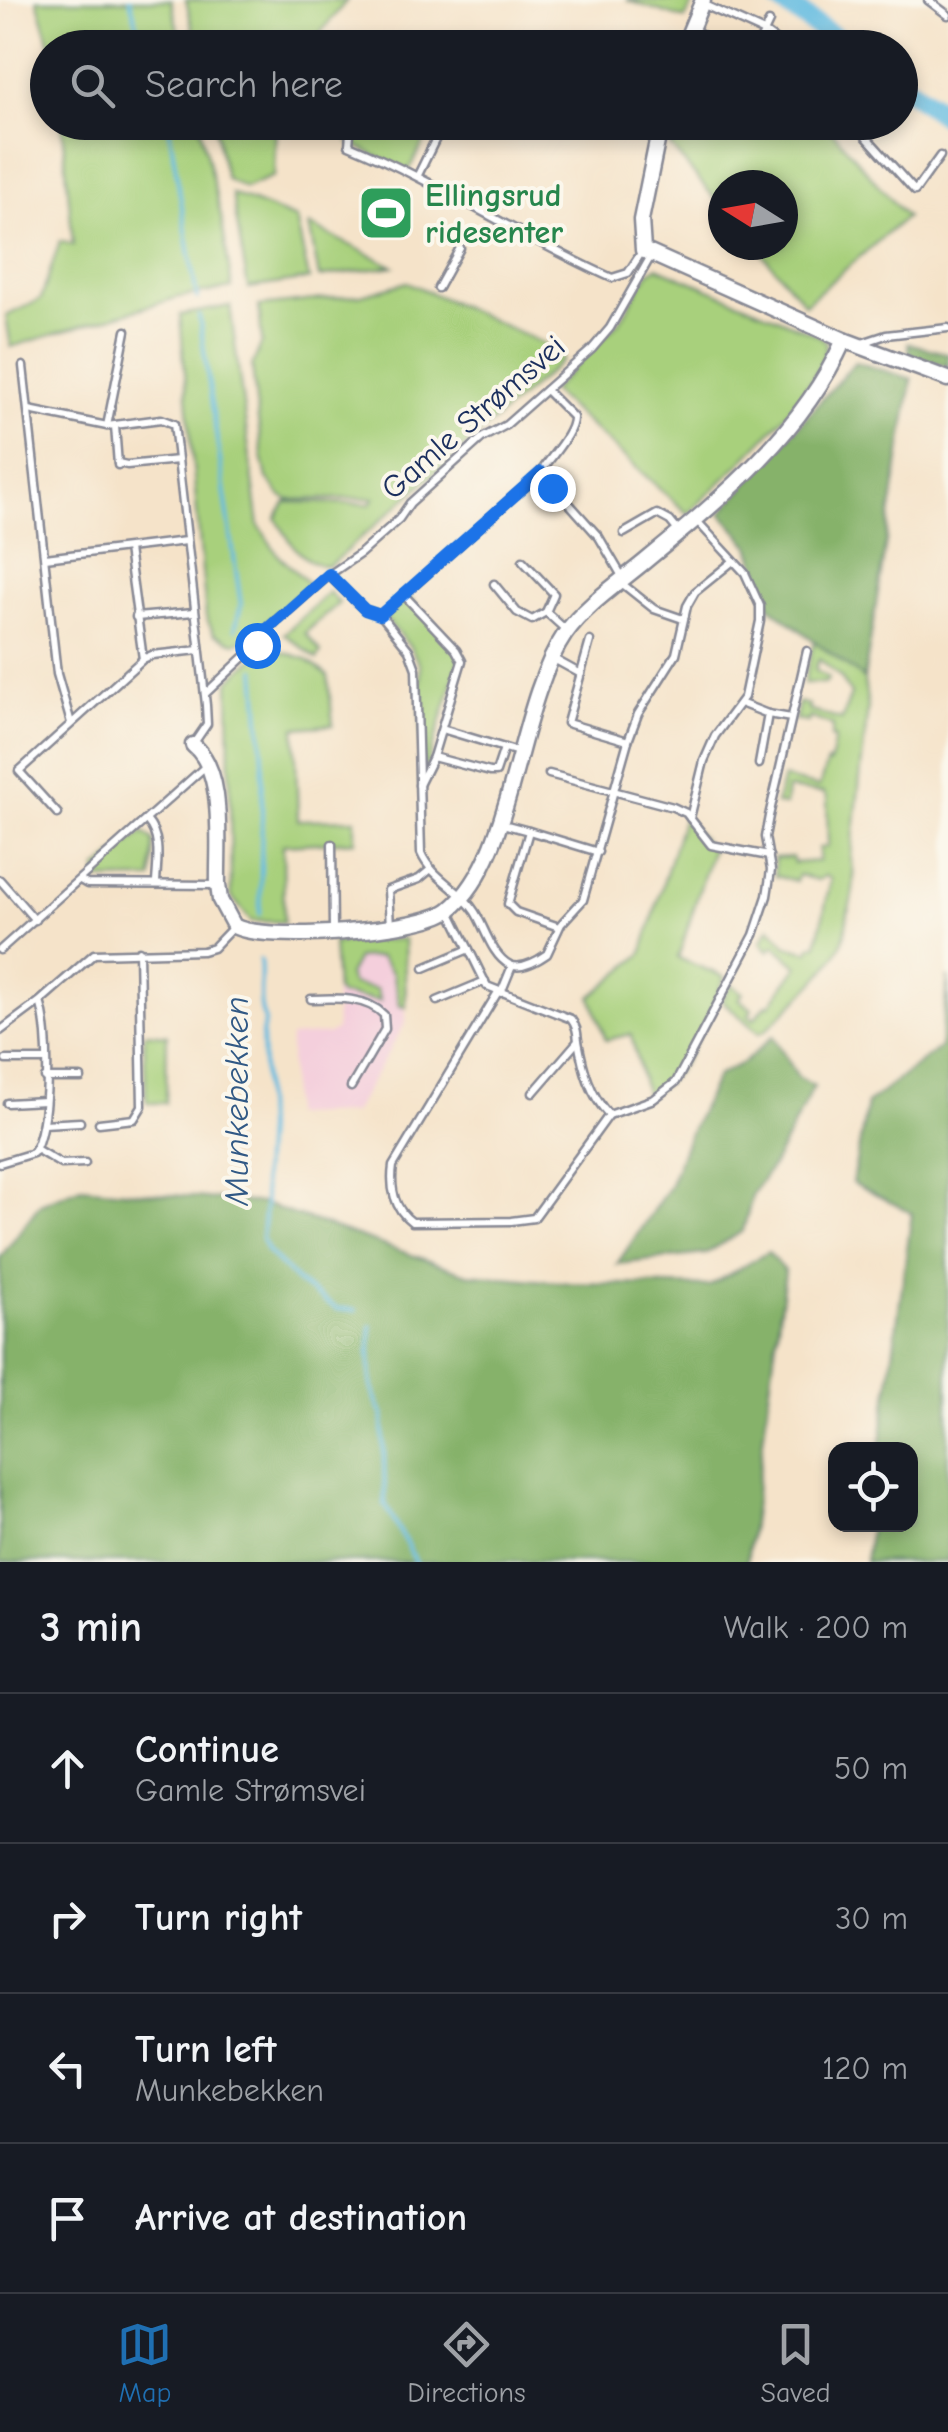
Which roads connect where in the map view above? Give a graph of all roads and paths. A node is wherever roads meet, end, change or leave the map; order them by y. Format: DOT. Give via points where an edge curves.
graph roads {
  1 [pos="928,0"];
  2 [pos="702,2"];
  3 [pos="948,15"];
  4 [pos="769,22"];
  5 [pos="691,26"];
  6 [pos="689,30"];
  7 [pos="696,30"];
  8 [pos="760,30"];
  9 [pos="765,30"];
  10 [pos="349,140"];
  11 [pos="435,140"];
  12 [pos="657,140"];
  13 [pos="869,140"];
  14 [pos="940,156"];
  15 [pos="418,175"];
  16 [pos="460,248"];
  17 [pos="647,253"];
  18 [pos="438,288"];
  19 [pos="948,328"];
  20 [pos="126,331"];
  21 [pos="850,343"];
  22 [pos="23,366"];
  23 [pos="948,379"];
  24 [pos="546,390"];
  25 [pos="28,410"];
  26 [pos="111,426"];
  27 [pos="178,460"];
  28 [pos="541,472"];
  29 [pos="696,520"];
  30 [pos="624,533"];
  31 [pos="680,533"];
  32 [pos="186,541"];
  33 [pos="128,549"];
  34 [pos="45,558"];
  35 [pos="523,561"];
  36 [pos="732,562"];
  37 [pos="329,574"];
  38 [pos="622,581"];
  39 [pos="494,584"];
  40 [pos="403,594"];
  41 [pos="194,612"];
  42 [pos="546,612"];
  43 [pos="380,615"];
  44 [pos="136,618"];
  45 [pos="683,618"];
  46 [pos="568,631"];
  47 [pos="590,641"];
  48 [pos="198,650"];
  49 [pos="806,652"];
  50 [pos="552,658"];
  51 [pos="143,660"];
  52 [pos="581,674"];
  53 [pos="204,694"];
  54 [pos="740,704"];
  55 [pos="768,714"];
  56 [pos="792,718"];
  57 [pos="71,722"];
  58 [pos="442,729"];
  59 [pos="628,741"];
  60 [pos="193,744"];
  61 [pos="504,748"];
  62 [pos="520,753"];
  63 [pos="433,757"];
  64 [pos="209,763"];
  65 [pos="759,764"];
  66 [pos="548,774"];
  67 [pos="419,786"];
  68 [pos="614,792"];
  69 [pos="58,814"];
  70 [pos="690,818"];
  71 [pos="148,821"];
  72 [pos="498,823"];
  73 [pos="529,831"];
  74 [pos="332,844"];
  75 [pos="598,852"];
  76 [pos="769,856"];
  77 [pos="431,868"];
  78 [pos="0,880"];
  79 [pos="80,880"];
  80 [pos="156,884"];
  81 [pos="218,884"];
  82 [pos="462,898"];
  83 [pos="449,910"];
  84 [pos="34,920"];
  85 [pos="234,926"];
  86 [pos="390,927"];
  87 [pos="559,927"];
  88 [pos="333,932"];
  89 [pos="469,949"];
  90 [pos="0,950"];
  91 [pos="139,952"];
  92 [pos="512,966"];
  93 [pos="424,968"];
  94 [pos="485,981"];
  95 [pos="500,993"];
  96 [pos="311,999"];
  97 [pos="40,1002"];
  98 [pos="437,1002"];
  99 [pos="0,1031"];
  100 [pos="578,1041"];
  101 [pos="6,1060"];
  102 [pos="45,1060"];
  103 [pos="45,1078"];
  104 [pos="80,1078"];
  105 [pos="351,1087"];
  106 [pos="533,1093"];
  107 [pos="45,1102"];
  108 [pos="7,1103"];
  109 [pos="610,1116"];
  110 [pos="80,1122"];
  111 [pos="99,1123"];
  112 [pos="43,1124"];
  113 [pos="36,1149"];
  114 [pos="0,1162"];
  115 [pos="85,1163"];
  1 -- 3 [label="lane"];
  2 -- 5 [label="street"];
  2 -- 8 [label="lane"];
  4 -- 9 [label="lane"];
  5 -- 6 [label="street"];
  5 -- 7 [label="lane"];
  10 -- 15 [label="lane"];
  11 -- 15 [label="lane"];
  12 -- 17 [label="street, Gamle Strømsvei" via="641,220"];
  13 -- 14 [label="lane" via="915,191"];
  15 -- 17 [label="lane" via="612,278 628,274"];
  16 -- 18 [label="lane"];
  17 -- 21 [label="street"];
  17 -- 24 [label="lane, Gamle Strømsvei" via="602,338"];
  19 -- 21 [label="lane"];
  20 -- 26 [label="lane"];
  21 -- 23 [label="street"];
  21 -- 29 [label="street" via="752,469"];
  22 -- 25 [label="lane"];
  24 -- 28 [label="lane" via="574,422"];
  24 -- 37 [label="lane, Gamle Strømsvei" via="449,467 361,554"];
  25 -- 26 [label="lane"];
  25 -- 34 [label="lane"];
  26 -- 27 [label="lane" via="118,464"];
  26 -- 27 [label="lane" via="171,420"];
  27 -- 32 [label="lane"];
  28 -- 38 [label="lane" via="599,537"];
  28 -- 40 [label="lane"];
  29 -- 31 [label="street"];
  29 -- 36 [label="lane"];
  30 -- 31 [label="lane" via="656,514"];
  31 -- 38 [label="street"];
  32 -- 33 [label="lane"];
  32 -- 41 [label="lane"];
  33 -- 34 [label="lane"];
  33 -- 44 [label="lane"];
  34 -- 57 [label="lane" via="57,674"];
  35 -- 42 [label="lane" via="554,594"];
  36 -- 45 [label="lane" via="695,592"];
  36 -- 54 [label="lane" via="760,606"];
  37 -- 43 [label="lane" via="365,610"];
  37 -- 53 [label="lane, Gamle Strømsvei"];
  38 -- 45 [label="lane" via="654,609"];
  38 -- 46 [label="street"];
  39 -- 42 [label="lane" via="524,617"];
  40 -- 43 [label="lane"];
  40 -- 58 [label="lane" via="462,661"];
  41 -- 44 [label="lane"];
  41 -- 48 [label="lane"];
  42 -- 46 [label="lane"];
  43 -- 67 [label="lane" via="416,669"];
  44 -- 51 [label="lane"];
  45 -- 59 [label="lane" via="676,654"];
  46 -- 50 [label="street"];
  47 -- 52 [label="lane"];
  48 -- 51 [label="lane"];
  48 -- 53 [label="lane"];
  49 -- 56 [label="lane"];
  50 -- 52 [label="lane"];
  50 -- 62 [label="street"];
  51 -- 57 [label="lane"];
  52 -- 59 [label="lane" via="567,723"];
  53 -- 60 [label="lane" via="207,724"];
  54 -- 55 [label="lane"];
  54 -- 70 [label="lane" via="704,761"];
  55 -- 56 [label="lane"];
  55 -- 65 [label="lane"];
  56 -- 76 [label="lane" via="765,837"];
  57 -- 69 [label="lane" via="19,770"];
  58 -- 61 [label="lane"];
  58 -- 63 [label="lane"];
  59 -- 68 [label="lane"];
  60 -- 64 [label="street"];
  61 -- 62 [label="lane"];
  61 -- 63 [label="lane" via="496,772"];
  62 -- 72 [label="street"];
  63 -- 67 [label="lane"];
  64 -- 71 [label="lane"];
  64 -- 81 [label="street"];
  66 -- 68 [label="lane"];
  67 -- 77 [label="lane" via="421,853"];
  68 -- 70 [label="lane" via="674,806"];
  68 -- 75 [label="lane"];
  70 -- 76 [label="lane" via="711,845"];
  71 -- 79 [label="lane"];
  71 -- 80 [label="lane" via="157,840"];
  72 -- 73 [label="lane"];
  72 -- 82 [label="street" via="478,878"];
  73 -- 75 [label="lane"];
  73 -- 87 [label="lane" via="508,904"];
  74 -- 88 [label="lane"];
  75 -- 87 [label="lane" via="584,900"];
  76 -- 109 [label="lane" via="754,935 686,1066 665,1093"];
  77 -- 82 [label="lane"];
  77 -- 86 [label="lane" via="419,880 388,890"];
  78 -- 84 [label="lane"];
  79 -- 80 [label="lane"];
  79 -- 84 [label="lane"];
  80 -- 81 [label="lane"];
  81 -- 85 [label="street"];
  82 -- 83 [label="street"];
  82 -- 92 [label="lane"];
  83 -- 86 [label="street" via="427,922"];
  83 -- 89 [label="lane"];
  84 -- 90 [label="lane"];
  85 -- 88 [label="street" via="308,939"];
  85 -- 91 [label="lane" via="203,952"];
  86 -- 88 [label="street"];
  87 -- 92 [label="lane" via="547,954"];
  89 -- 93 [label="lane"];
  89 -- 94 [label="lane"];
  91 -- 97 [label="lane" via="94,954"];
  91 -- 111 [label="lane" via="142,1106 134,1119"];
  92 -- 95 [label="lane"];
  94 -- 95 [label="lane"];
  94 -- 98 [label="lane"];
  95 -- 100 [label="lane" via="565,1014 576,1025"];
  95 -- 109 [label="lane" via="394,1166 392,1188 402,1214 423,1224 532,1219"];
  96 -- 105 [label="lane" via="361,1002 384,1015 385,1029"];
  97 -- 99 [label="lane"];
  97 -- 102 [label="lane"];
  100 -- 106 [label="lane"];
  100 -- 109 [label="lane" via="593,1094"];
  101 -- 102 [label="lane"];
  102 -- 103 [label="lane"];
  103 -- 104 [label="lane"];
  103 -- 107 [label="lane"];
  107 -- 108 [label="lane"];
  107 -- 112 [label="lane"];
  110 -- 112 [label="lane"];
  112 -- 113 [label="lane"];
  113 -- 114 [label="lane"];
  113 -- 115 [label="lane" via="61,1164"];
}
